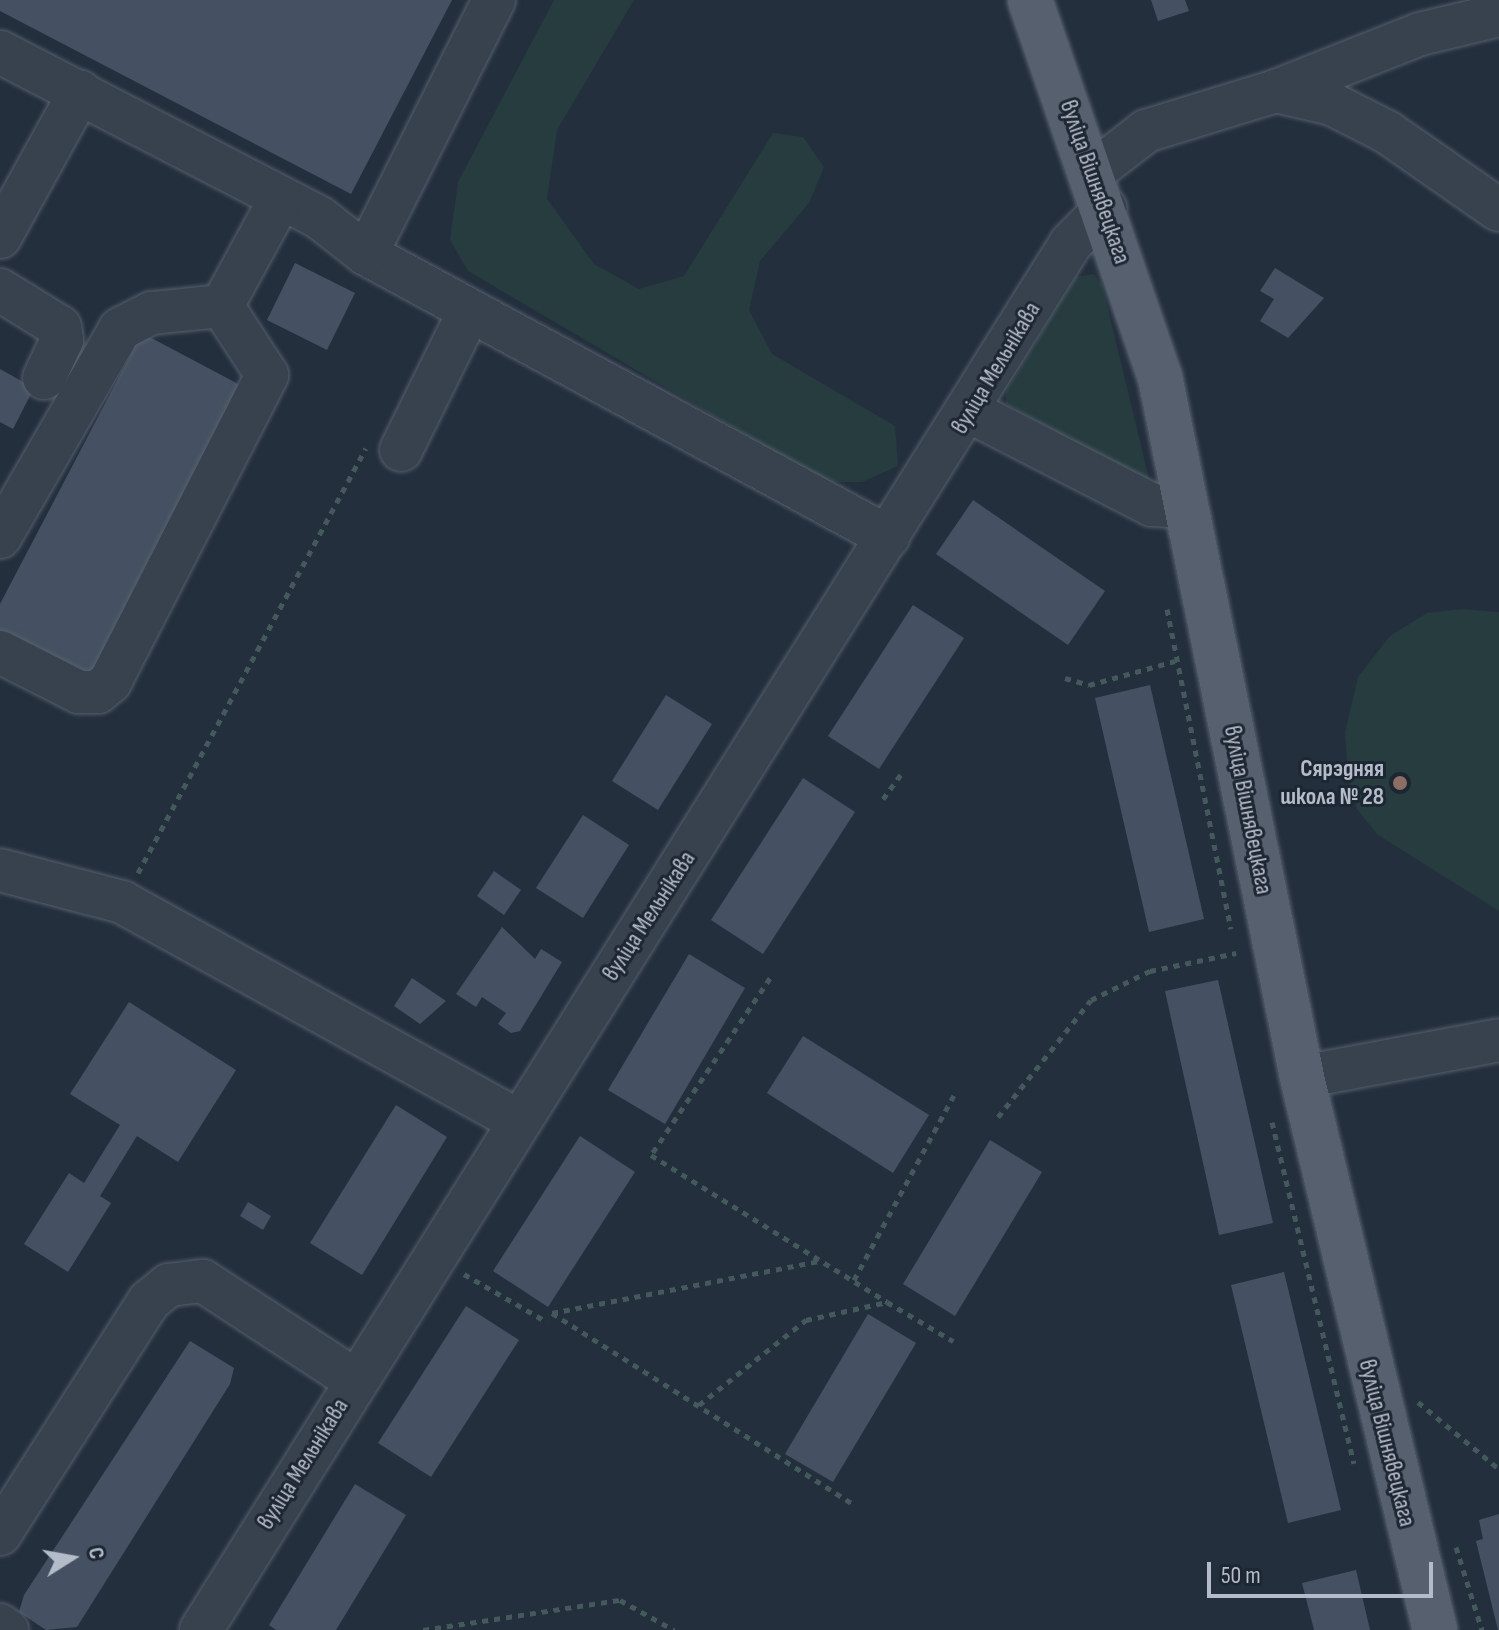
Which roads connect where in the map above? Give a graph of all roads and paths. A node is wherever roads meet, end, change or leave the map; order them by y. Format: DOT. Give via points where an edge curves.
graph roads {
  1 [pos="494,0"];
  2 [pos="1030,0"];
  3 [pos="1499,15"];
  4 [pos="1416,17"];
  5 [pos="0,52"];
  6 [pos="1276,91"];
  7 [pos="80,92"];
  8 [pos="1100,190"];
  9 [pos="281,198"];
  10 [pos="1499,210"];
  11 [pos="0,237"];
  12 [pos="366,254"];
  13 [pos="0,290"];
  14 [pos="222,306"];
  15 [pos="468,314"];
  16 [pos="44,378"];
  17 [pos="971,412"];
  18 [pos="401,450"];
  19 [pos="1186,507"];
  20 [pos="0,537"];
  21 [pos="888,537"];
  22 [pos="0,652"];
  23 [pos="1175,661"];
  24 [pos="1065,678"];
  25 [pos="903,771"];
  26 [pos="883,799"];
  27 [pos="0,870"];
  28 [pos="122,902"];
  29 [pos="1236,953"];
  30 [pos="770,978"];
  31 [pos="1499,1040"];
  32 [pos="1302,1077"];
  33 [pos="956,1091"];
  34 [pos="998,1117"];
  35 [pos="518,1121"];
  36 [pos="432,1256"];
  37 [pos="821,1261"];
  38 [pos="854,1281"];
  39 [pos="887,1302"];
  40 [pos="547,1322"];
  41 [pos="953,1341"];
  42 [pos="355,1380"];
  43 [pos="1414,1398"];
  44 [pos="699,1405"];
  45 [pos="1499,1469"];
  46 [pos="855,1505"];
  47 [pos="0,1534"];
  48 [pos="0,1625"];
  49 [pos="7,1630"];
  50 [pos="201,1630"];
  51 [pos="423,1630"];
  52 [pos="674,1630"];
  53 [pos="1435,1630"];
  1 -- 12 [label="street"];
  2 -- 8 [label="main road, вуліца Вішнявецкага"];
  3 -- 4 [label="street, вуліца Мельнікава"];
  4 -- 6 [label="street, вуліца Мельнікава"];
  5 -- 7 [label="street"];
  6 -- 8 [label="street, вуліца Мельнікава" via="1146,131"];
  6 -- 10 [label="street" via="1332,104 1387,132"];
  7 -- 9 [label="street"];
  7 -- 11 [label="street"];
  8 -- 17 [label="street, вуліца Мельнікава"];
  8 -- 19 [label="main road, вуліца Вішнявецкага" via="1160,377"];
  9 -- 12 [label="street"];
  9 -- 14 [label="street"];
  12 -- 15 [label="street"];
  13 -- 16 [label="street" via="60,327 62,340"];
  14 -- 20 [label="street" via="152,313 120,329"];
  14 -- 22 [label="street" via="267,375 110,682 98,692 79,692"];
  15 -- 18 [label="street"];
  15 -- 21 [label="street"];
  17 -- 19 [label="street" via="1152,505"];
  17 -- 21 [label="street, вуліца Мельнікава"];
  18 -- 28 [label="path" via="372,437"];
  19 -- 32 [label="main road, вуліца Вішнявецкага"];
  21 -- 35 [label="street, вуліца Мельнікава"];
  23 -- 24 [label="path" via="1089,685"];
  25 -- 26 [label="path"];
  27 -- 28 [label="street"];
  28 -- 35 [label="street"];
  29 -- 34 [label="path" via="1150,971 1091,1000"];
  30 -- 37 [label="path" via="651,1155"];
  31 -- 32 [label="street"];
  32 -- 53 [label="main road, вуліца Вішнявецкага"];
  33 -- 38 [label="path"];
  35 -- 36 [label="street, вуліца Мельнікава"];
  36 -- 40 [label="path"];
  36 -- 42 [label="street, вуліца Мельнікава"];
  37 -- 38 [label="path"];
  37 -- 44 [label="path" via="552,1313"];
  38 -- 39 [label="path"];
  39 -- 41 [label="path"];
  39 -- 44 [label="path" via="806,1320"];
  42 -- 47 [label="street" via="203,1281 169,1285 149,1301"];
  42 -- 50 [label="street, вуліца Мельнікава"];
  43 -- 45 [label="path"];
  44 -- 46 [label="path"];
  48 -- 49 [label="street"];
  51 -- 52 [label="path" via="620,1600"];
}
